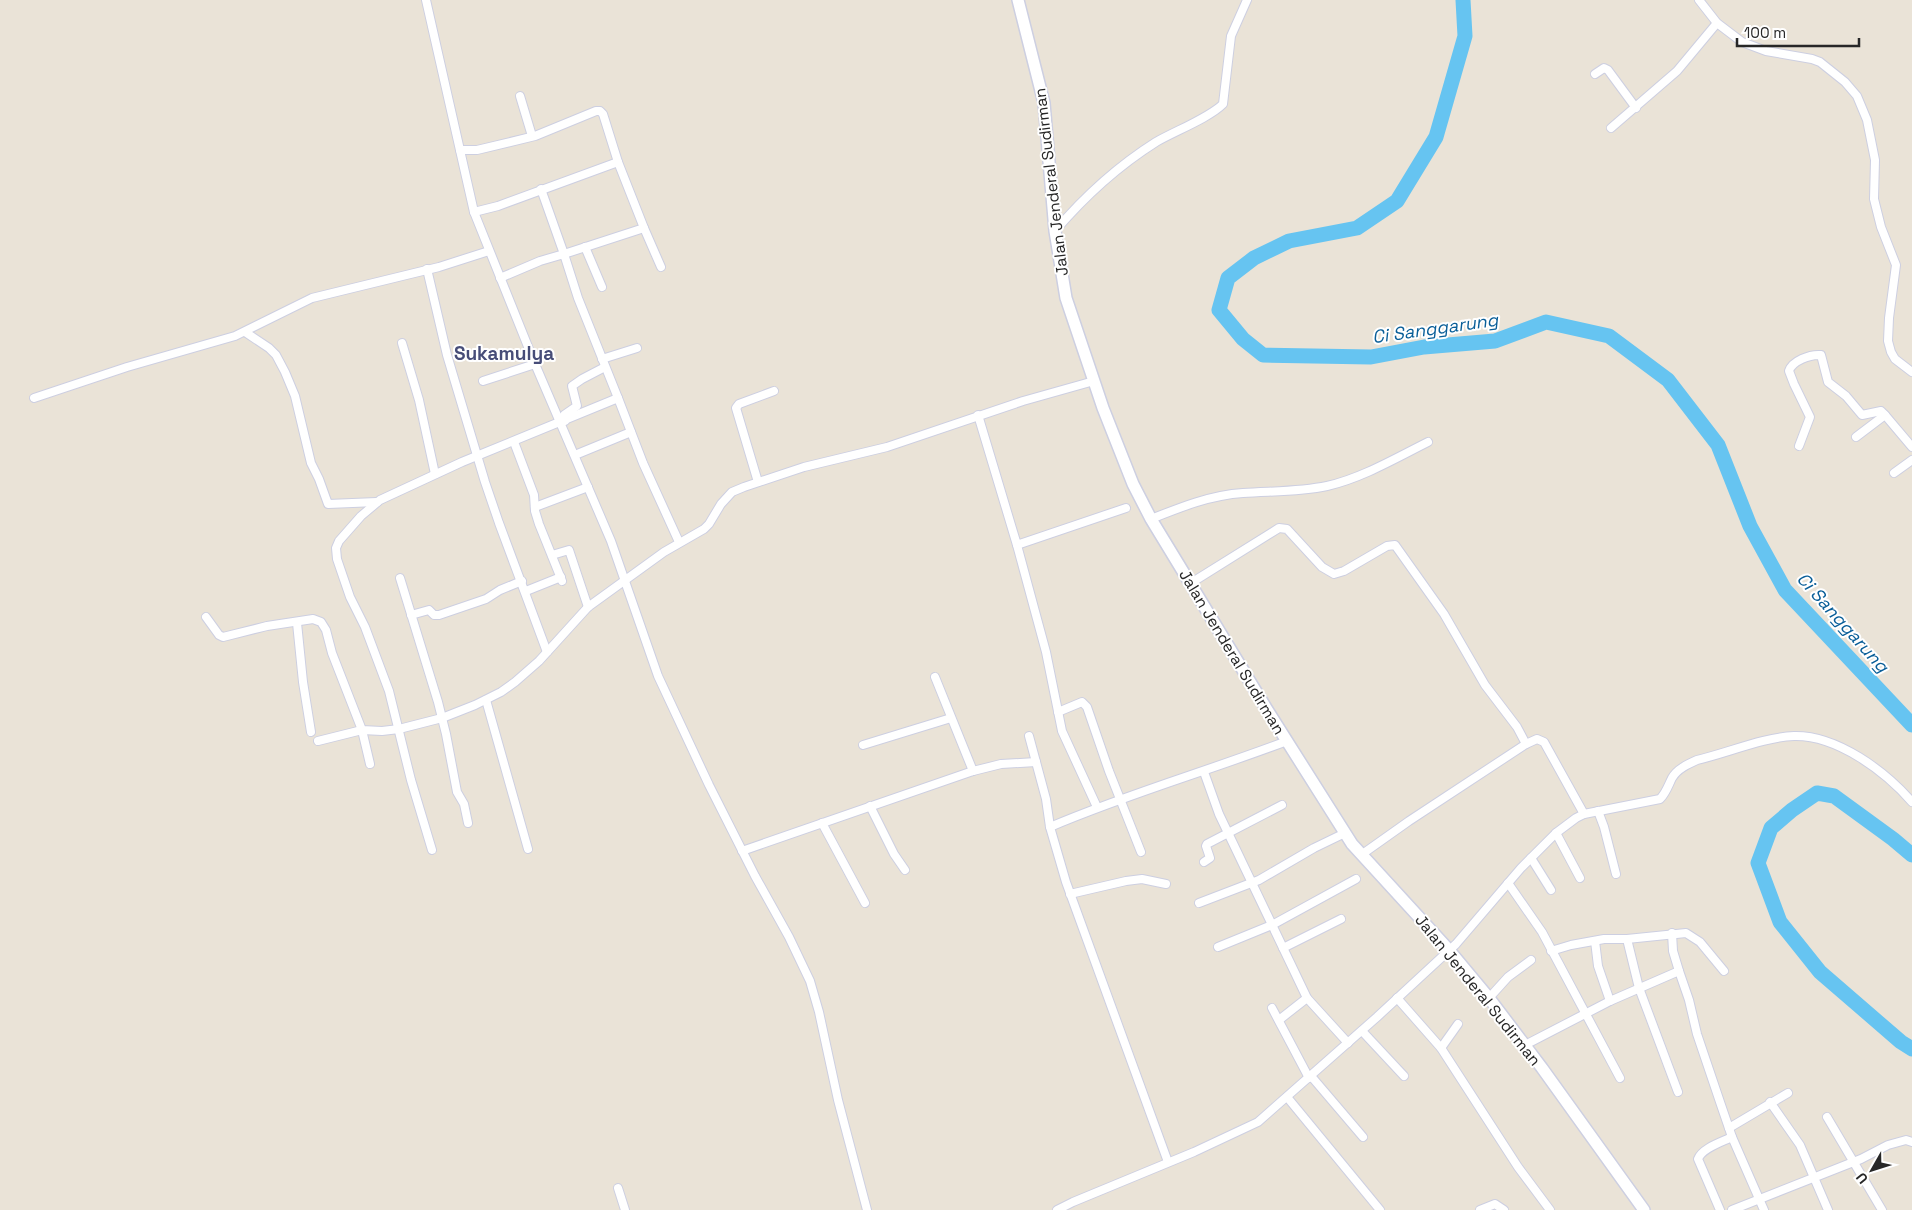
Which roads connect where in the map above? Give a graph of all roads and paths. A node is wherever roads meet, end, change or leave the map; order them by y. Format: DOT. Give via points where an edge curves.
graph roads {
  1 [pos="426,0"];
  2 [pos="1018,0"];
  3 [pos="1247,0"];
  4 [pos="1699,0"];
  5 [pos="1717,23"];
  6 [pos="1595,74"];
  7 [pos="520,96"];
  8 [pos="1636,108"];
  9 [pos="1611,128"];
  10 [pos="532,136"];
  11 [pos="460,150"];
  12 [pos="618,162"];
  13 [pos="541,189"];
  14 [pos="474,212"];
  15 [pos="644,228"];
  16 [pos="1055,231"];
  17 [pos="585,247"];
  18 [pos="490,251"];
  19 [pos="564,254"];
  20 [pos="661,267"];
  21 [pos="427,269"];
  22 [pos="500,278"];
  23 [pos="602,287"];
  24 [pos="245,332"];
  25 [pos="402,343"];
  26 [pos="637,348"];
  27 [pos="602,359"];
  28 [pos="535,364"];
  29 [pos="605,367"];
  30 [pos="1912,372"];
  31 [pos="483,381"];
  32 [pos="1094,381"];
  33 [pos="774,391"];
  34 [pos="34,398"];
  35 [pos="618,398"];
  36 [pos="978,415"];
  37 [pos="1885,415"];
  38 [pos="563,422"];
  39 [pos="631,432"];
  40 [pos="1856,437"];
  41 [pos="514,442"];
  42 [pos="1428,442"];
  43 [pos="1799,446"];
  44 [pos="1912,447"];
  45 [pos="478,456"];
  46 [pos="575,456"];
  47 [pos="1912,460"];
  48 [pos="1894,473"];
  49 [pos="435,474"];
  50 [pos="758,482"];
  51 [pos="588,486"];
  52 [pos="377,502"];
  53 [pos="534,507"];
  54 [pos="1126,508"];
  55 [pos="1152,519"];
  56 [pos="679,542"];
  57 [pos="1017,545"];
  58 [pos="552,555"];
  59 [pos="400,578"];
  60 [pos="626,580"];
  61 [pos="522,581"];
  62 [pos="1191,583"];
  63 [pos="526,591"];
  64 [pos="588,607"];
  65 [pos="411,615"];
  66 [pos="206,616"];
  67 [pos="297,623"];
  68 [pos="547,652"];
  69 [pos="935,677"];
  70 [pos="486,700"];
  71 [pos="1058,712"];
  72 [pos="442,718"];
  73 [pos="952,718"];
  74 [pos="399,729"];
  75 [pos="362,730"];
  76 [pos="310,732"];
  77 [pos="1029,736"];
  78 [pos="318,741"];
  79 [pos="1287,741"];
  80 [pos="1526,744"];
  81 [pos="863,745"];
  82 [pos="1036,762"];
  83 [pos="370,764"];
  84 [pos="973,771"];
  85 [pos="1204,772"];
  86 [pos="1120,799"];
  87 [pos="1912,802"];
  88 [pos="1282,805"];
  89 [pos="870,806"];
  90 [pos="1097,807"];
  91 [pos="1598,811"];
  92 [pos="1584,814"];
  93 [pos="468,823"];
  94 [pos="822,823"];
  95 [pos="1050,827"];
  96 [pos="1228,832"];
  97 [pos="1345,833"];
  98 [pos="1556,833"];
  99 [pos="528,849"];
  100 [pos="432,850"];
  101 [pos="742,851"];
  102 [pos="1141,852"];
  103 [pos="1361,855"];
  104 [pos="1531,858"];
  105 [pos="1204,862"];
  106 [pos="904,870"];
  107 [pos="1616,874"];
  108 [pos="1580,878"];
  109 [pos="1356,879"];
  110 [pos="1252,883"];
  111 [pos="1508,883"];
  112 [pos="1166,884"];
  113 [pos="1551,890"];
  114 [pos="1070,894"];
  115 [pos="865,903"];
  116 [pos="1199,903"];
  117 [pos="1341,919"];
  118 [pos="1272,925"];
  119 [pos="1672,933"];
  120 [pos="1627,939"];
  121 [pos="1595,941"];
  122 [pos="1218,947"];
  123 [pos="1283,948"];
  124 [pos="1449,950"];
  125 [pos="1551,950"];
  126 [pos="1531,960"];
  127 [pos="1679,971"];
  128 [pos="1724,971"];
  129 [pos="1639,988"];
  130 [pos="1486,995"];
  131 [pos="1307,998"];
  132 [pos="1397,998"];
  133 [pos="1610,1001"];
  134 [pos="1272,1008"];
  135 [pos="1586,1014"];
  136 [pos="1279,1020"];
  137 [pos="1458,1024"];
  138 [pos="1362,1031"];
  139 [pos="1348,1043"];
  140 [pos="1438,1044"];
  141 [pos="1525,1046"];
  142 [pos="1404,1076"];
  143 [pos="1310,1077"];
  144 [pos="1620,1078"];
  145 [pos="1678,1092"];
  146 [pos="1788,1093"];
  147 [pos="1287,1097"];
  148 [pos="1770,1102"];
  149 [pos="1827,1117"];
  150 [pos="1729,1128"];
  151 [pos="1363,1137"];
  152 [pos="1732,1137"];
  153 [pos="1912,1142"];
  154 [pos="1168,1162"];
  155 [pos="1853,1162"];
  156 [pos="1813,1178"];
  157 [pos="618,1188"];
  158 [pos="1758,1199"];
  159 [pos="624,1210"];
  160 [pos="867,1210"];
  161 [pos="1057,1210"];
  162 [pos="1380,1210"];
  163 [pos="1480,1210"];
  164 [pos="1504,1210"];
  165 [pos="1550,1210"];
  166 [pos="1644,1210"];
  167 [pos="1720,1210"];
  168 [pos="1732,1210"];
  169 [pos="1764,1210"];
  170 [pos="1828,1210"];
  171 [pos="1882,1210"];
  1 -- 11 [label="street"];
  2 -- 16 [label="main road, Jalan Jenderal Sudirman" via="1044,103"];
  3 -- 16 [label="street" via="1231,36 1223,104 1156,142 1080,202"];
  4 -- 5 [label="street"];
  5 -- 8 [label="street" via="1677,71"];
  5 -- 30 [label="street" via="1752,48 1820,62 1857,96 1867,120 1875,160 1874,199 1896,265 1888,341 1895,359"];
  6 -- 8 [label="street" via="1604,68 1608,70"];
  7 -- 10 [label="street"];
  8 -- 9 [label="street"];
  10 -- 11 [label="street" via="477,150"];
  10 -- 12 [label="street" via="600,111"];
  11 -- 14 [label="street"];
  12 -- 13 [label="street"];
  12 -- 15 [label="street"];
  13 -- 14 [label="street"];
  13 -- 19 [label="street"];
  14 -- 18 [label="street"];
  15 -- 17 [label="street"];
  15 -- 20 [label="street"];
  16 -- 32 [label="main road, Jalan Jenderal Sudirman" via="1066,298"];
  17 -- 19 [label="street"];
  17 -- 23 [label="street"];
  18 -- 21 [label="street"];
  18 -- 22 [label="street"];
  19 -- 22 [label="street"];
  19 -- 27 [label="street"];
  21 -- 24 [label="street" via="312,298"];
  21 -- 45 [label="street" via="447,355"];
  22 -- 28 [label="street"];
  24 -- 34 [label="street"];
  24 -- 52 [label="street" via="276,355 285,372 295,396 312,466 328,504"];
  25 -- 49 [label="street" via="419,400"];
  26 -- 27 [label="street"];
  27 -- 29 [label="street"];
  28 -- 31 [label="street"];
  28 -- 38 [label="street"];
  29 -- 35 [label="street"];
  29 -- 38 [label="street" via="572,386 576,406 564,415"];
  32 -- 36 [label="street"];
  32 -- 55 [label="main road, Jalan Jenderal Sudirman" via="1123,462"];
  33 -- 50 [label="street" via="736,408"];
  35 -- 38 [label="street"];
  35 -- 39 [label="street"];
  36 -- 50 [label="street" via="886,447"];
  36 -- 57 [label="street"];
  37 -- 40 [label="street"];
  37 -- 43 [label="street" via="1880,411 1862,414 1828,382 1821,355 1807,357 1792,366 1790,371 1810,417"];
  37 -- 44 [label="street"];
  38 -- 41 [label="street"];
  38 -- 46 [label="street"];
  39 -- 46 [label="street"];
  39 -- 56 [label="street"];
  41 -- 45 [label="street"];
  41 -- 53 [label="street" via="534,496"];
  42 -- 55 [label="street" via="1332,485 1210,498"];
  45 -- 49 [label="street"];
  45 -- 61 [label="street"];
  46 -- 51 [label="street"];
  47 -- 48 [label="street"];
  49 -- 52 [label="street"];
  50 -- 56 [label="street" via="732,492 710,524"];
  51 -- 53 [label="street"];
  51 -- 60 [label="street"];
  52 -- 74 [label="street" via="339,541 335,553 386,682"];
  53 -- 58 [label="street"];
  54 -- 57 [label="street"];
  55 -- 62 [label="main road, Jalan Jenderal Sudirman"];
  56 -- 60 [label="street"];
  57 -- 71 [label="street" via="1045,647"];
  58 -- 63 [label="street" via="561,579"];
  58 -- 64 [label="street" via="569,550"];
  59 -- 65 [label="street"];
  60 -- 64 [label="street"];
  60 -- 101 [label="street" via="658,676"];
  61 -- 63 [label="street"];
  61 -- 65 [label="street" via="486,599 439,615 429,610"];
  62 -- 79 [label="main road, Jalan Jenderal Sudirman"];
  62 -- 80 [label="street" via="1279,528 1287,529 1322,567 1334,574 1395,545 1444,614 1485,685"];
  63 -- 68 [label="street"];
  64 -- 68 [label="street"];
  65 -- 72 [label="street"];
  66 -- 67 [label="street" via="222,637 267,626"];
  67 -- 75 [label="street" via="318,620 324,624"];
  67 -- 76 [label="street"];
  68 -- 70 [label="street" via="515,682"];
  69 -- 73 [label="street"];
  70 -- 72 [label="street"];
  70 -- 99 [label="street"];
  71 -- 86 [label="street" via="1082,702 1088,707"];
  71 -- 90 [label="street" via="1062,732"];
  72 -- 74 [label="street"];
  72 -- 93 [label="street" via="457,792 464,804"];
  73 -- 81 [label="street"];
  73 -- 84 [label="street"];
  74 -- 75 [label="street"];
  74 -- 100 [label="street"];
  75 -- 78 [label="street"];
  75 -- 83 [label="street"];
  77 -- 82 [label="street"];
  79 -- 85 [label="street"];
  79 -- 86 [label="street"];
  79 -- 97 [label="main road, Jalan Jenderal Sudirman"];
  80 -- 92 [label="street" via="1537,739 1544,742"];
  80 -- 103 [label="street"];
  82 -- 84 [label="street" via="1000,764"];
  82 -- 95 [label="street"];
  84 -- 89 [label="street"];
  85 -- 86 [label="street"];
  85 -- 96 [label="street"];
  86 -- 90 [label="street"];
  86 -- 102 [label="street"];
  87 -- 91 [label="street" via="1880,773 1842,747 1795,736 1697,760 1675,774 1660,799"];
  88 -- 96 [label="street"];
  89 -- 94 [label="street"];
  89 -- 106 [label="street"];
  90 -- 95 [label="street"];
  91 -- 92 [label="street"];
  91 -- 107 [label="street"];
  92 -- 98 [label="street"];
  94 -- 101 [label="street"];
  94 -- 115 [label="street"];
  95 -- 114 [label="street"];
  96 -- 105 [label="street" via="1207,844 1210,858"];
  96 -- 110 [label="street"];
  97 -- 103 [label="main road, Jalan Jenderal Sudirman"];
  97 -- 110 [label="street"];
  98 -- 104 [label="street"];
  98 -- 108 [label="street"];
  101 -- 160 [label="street" via="810,981"];
  103 -- 124 [label="main road, Jalan Jenderal Sudirman"];
  104 -- 111 [label="street"];
  104 -- 113 [label="street"];
  109 -- 118 [label="street"];
  110 -- 116 [label="street"];
  110 -- 118 [label="street"];
  111 -- 124 [label="street"];
  111 -- 125 [label="street"];
  112 -- 114 [label="street" via="1142,879 1126,880"];
  114 -- 154 [label="street"];
  117 -- 123 [label="street"];
  118 -- 122 [label="street"];
  118 -- 123 [label="street"];
  119 -- 120 [label="street"];
  119 -- 127 [label="street"];
  119 -- 128 [label="street" via="1686,933 1695,938"];
  120 -- 121 [label="street"];
  120 -- 129 [label="street"];
  121 -- 125 [label="street"];
  121 -- 133 [label="street" via="1598,966"];
  123 -- 131 [label="street"];
  124 -- 130 [label="main road, Jalan Jenderal Sudirman"];
  124 -- 132 [label="street"];
  125 -- 135 [label="street"];
  126 -- 130 [label="street"];
  127 -- 129 [label="street"];
  127 -- 150 [label="street"];
  129 -- 133 [label="street"];
  129 -- 145 [label="street"];
  130 -- 141 [label="main road, Jalan Jenderal Sudirman"];
  131 -- 136 [label="street"];
  131 -- 139 [label="street"];
  132 -- 138 [label="street"];
  132 -- 140 [label="street"];
  133 -- 135 [label="street"];
  134 -- 136 [label="street"];
  135 -- 141 [label="street"];
  135 -- 144 [label="street"];
  136 -- 143 [label="street"];
  137 -- 140 [label="street"];
  138 -- 139 [label="street"];
  138 -- 142 [label="street"];
  139 -- 143 [label="street"];
  140 -- 165 [label="street"];
  141 -- 166 [label="main road, Jalan Jenderal Sudirman"];
  143 -- 147 [label="street"];
  143 -- 151 [label="street"];
  146 -- 148 [label="street"];
  147 -- 154 [label="street" via="1254,1124"];
  147 -- 162 [label="street"];
  148 -- 150 [label="street"];
  148 -- 156 [label="street" via="1800,1145"];
  149 -- 155 [label="street"];
  150 -- 152 [label="street"];
  152 -- 158 [label="street"];
  152 -- 167 [label="street" via="1704,1152 1698,1159"];
  153 -- 155 [label="street" via="1906,1140 1888,1145"];
  154 -- 161 [label="street"];
  155 -- 156 [label="street"];
  155 -- 171 [label="street"];
  156 -- 158 [label="street"];
  156 -- 170 [label="street"];
  157 -- 159 [label="street"];
  158 -- 168 [label="street"];
  158 -- 169 [label="street"];
  163 -- 164 [label="street" via="1495,1204"];
}
